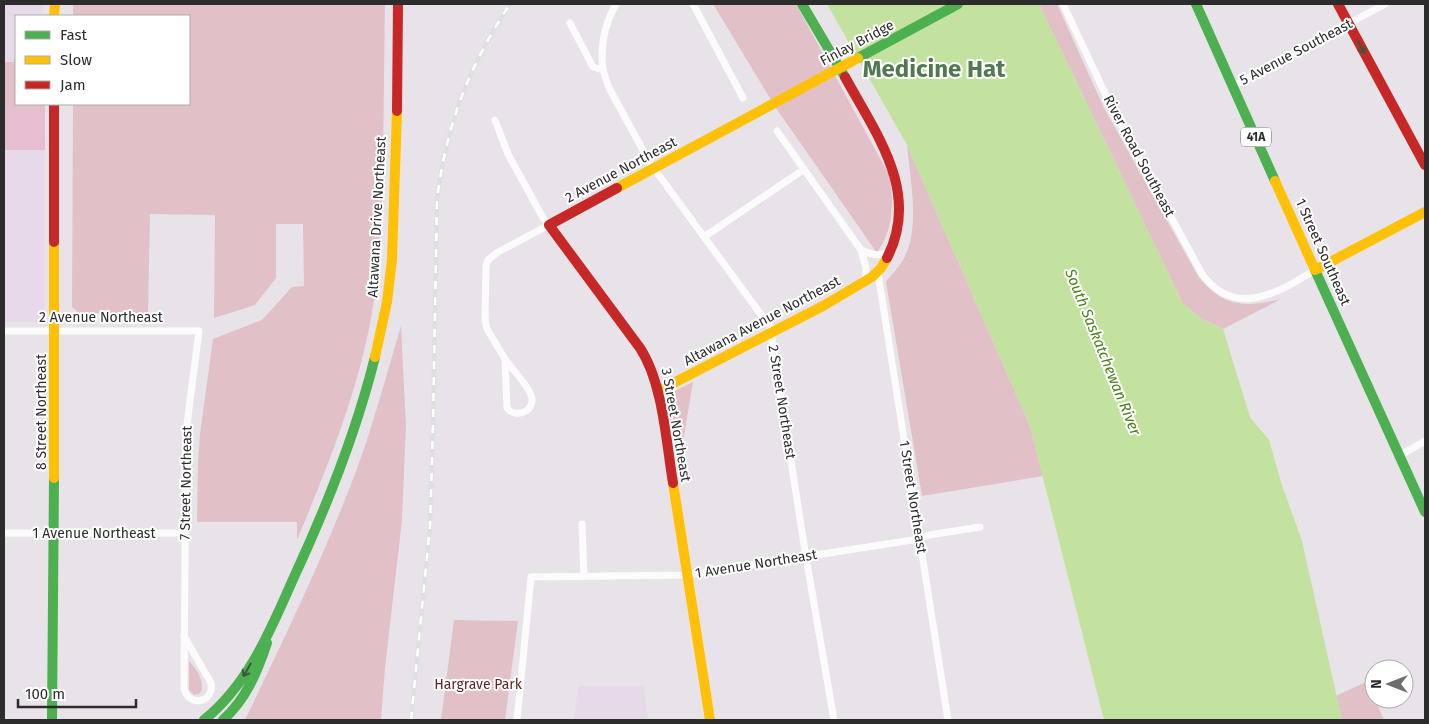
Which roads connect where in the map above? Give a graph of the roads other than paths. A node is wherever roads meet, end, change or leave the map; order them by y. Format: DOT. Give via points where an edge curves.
graph roads {
  1 [pos="399,4"];
  2 [pos="616,4"];
  3 [pos="693,4"];
  4 [pos="802,4"];
  5 [pos="958,4"];
  6 [pos="1063,4"];
  7 [pos="1196,4"];
  8 [pos="1338,4"];
  9 [pos="1386,4"];
  10 [pos="570,23"];
  11 [pos="1348,24"];
  12 [pos="603,70"];
  13 [pos="1233,86"];
  14 [pos="743,98"];
  15 [pos="54,105"];
  16 [pos="769,106"];
  17 [pos="495,120"];
  18 [pos="777,131"];
  19 [pos="1425,165"];
  20 [pos="654,169"];
  21 [pos="803,170"];
  22 [pos="1425,212"];
  23 [pos="549,225"];
  24 [pos="704,237"];
  25 [pos="861,250"];
  26 [pos="891,251"];
  27 [pos="1315,270"];
  28 [pos="878,273"];
  29 [pos="865,281"];
  30 [pos="4,331"];
  31 [pos="54,331"];
  32 [pos="199,331"];
  33 [pos="772,333"];
  34 [pos="505,359"];
  35 [pos="658,392"];
  36 [pos="1425,441"];
  37 [pos="1399,456"];
  38 [pos="1425,512"];
  39 [pos="582,524"];
  40 [pos="980,527"];
  41 [pos="4,533"];
  42 [pos="54,534"];
  43 [pos="184,534"];
  44 [pos="919,539"];
  45 [pos="806,557"];
  46 [pos="687,575"];
  47 [pos="584,576"];
  48 [pos="271,628"];
  49 [pos="184,636"];
  50 [pos="52,720"];
  51 [pos="204,720"];
  52 [pos="223,720"];
  53 [pos="517,720"];
  54 [pos="710,720"];
  55 [pos="834,720"];
  56 [pos="948,720"];
  1 -- 48 [label="street, Altawana Drive Northeast" via="395,188 391,264 383,323 368,385 338,474"];
  2 -- 12 [label="street" via="603,40"];
  3 -- 14 [label="street"];
  4 -- 26 [label="street" via="891,163 901,209 898,234"];
  5 -- 16 [label="street, Finlay Bridge"];
  6 -- 27 [label="street, River Road Southeast" via="1110,104 1209,283 1230,296 1251,299 1271,294"];
  7 -- 13 [label="street, 1 Street Southeast / 41A"];
  8 -- 11 [label="street"];
  9 -- 11 [label="street, 5 Avenue Southeast"];
  10 -- 12 [label="street, 2 Street Northeast" via="593,67"];
  11 -- 13 [label="street, 5 Avenue Southeast"];
  11 -- 19 [label="street, one-way"];
  12 -- 20 [label="street, 2 Street Northeast" via="609,88"];
  13 -- 27 [label="street, 1 Street Southeast / 41A"];
  15 -- 31 [label="street, 8 Street Northeast"];
  16 -- 20 [label="street, 2 Avenue Northeast"];
  17 -- 23 [label="street, 3 Street Northeast" via="508,154"];
  18 -- 21 [label="street"];
  20 -- 23 [label="street, 2 Avenue Northeast"];
  20 -- 24 [label="street, 2 Street Northeast"];
  21 -- 24 [label="street"];
  21 -- 25 [label="street"];
  22 -- 27 [label="street"];
  23 -- 34 [label="street, 2 Avenue Northeast" via="488,260 486,329"];
  23 -- 35 [label="street, 3 Street Northeast" via="650,362"];
  24 -- 33 [label="street, 2 Street Northeast"];
  25 -- 26 [label="street" via="878,256"];
  25 -- 29 [label="street"];
  26 -- 28 [label="street"];
  27 -- 37 [label="street, 1 Street Southeast"];
  28 -- 29 [label="street, Altawana Avenue Northeast"];
  28 -- 44 [label="street, 1 Street Northeast"];
  29 -- 33 [label="street, Altawana Avenue Northeast"];
  30 -- 31 [label="street, 2 Avenue Northeast"];
  31 -- 32 [label="street, 2 Avenue Northeast"];
  31 -- 42 [label="street, 8 Street Northeast"];
  32 -- 43 [label="street, 7 Street Northeast" via="186,432"];
  33 -- 35 [label="street, Altawana Avenue Northeast"];
  33 -- 45 [label="street, 2 Street Northeast"];
  34 -- 34 [label="street" via="507,408 510,412 522,414 531,407 531,395"];
  35 -- 46 [label="street, 3 Street Northeast"];
  36 -- 37 [label="street"];
  37 -- 38 [label="street, 1 Street Southeast"];
  39 -- 47 [label="street"];
  40 -- 44 [label="street, 1 Avenue Northeast"];
  41 -- 42 [label="street, 1 Avenue Northeast"];
  42 -- 43 [label="street, 1 Avenue Northeast"];
  42 -- 50 [label="street, 8 Street Northeast"];
  43 -- 49 [label="street, 7 Street Northeast"];
  44 -- 45 [label="street, 1 Avenue Northeast"];
  44 -- 56 [label="street, 1 Street Northeast"];
  45 -- 46 [label="street, 1 Avenue Northeast"];
  45 -- 55 [label="street, 2 Street Northeast"];
  46 -- 47 [label="street, 1 Avenue Northeast"];
  46 -- 54 [label="street, 3 Street Northeast"];
  47 -- 53 [label="street, 1 Avenue Northeast" via="531,577"];
  48 -- 51 [label="street, Altawana Drive Northeast, one-way" via="231,694"];
  48 -- 52 [label="street, Altawana Drive Northeast" via="250,688"];
  49 -- 49 [label="street, 7 Street Northeast" via="185,692 194,701 203,700 211,691 211,682"];
}
